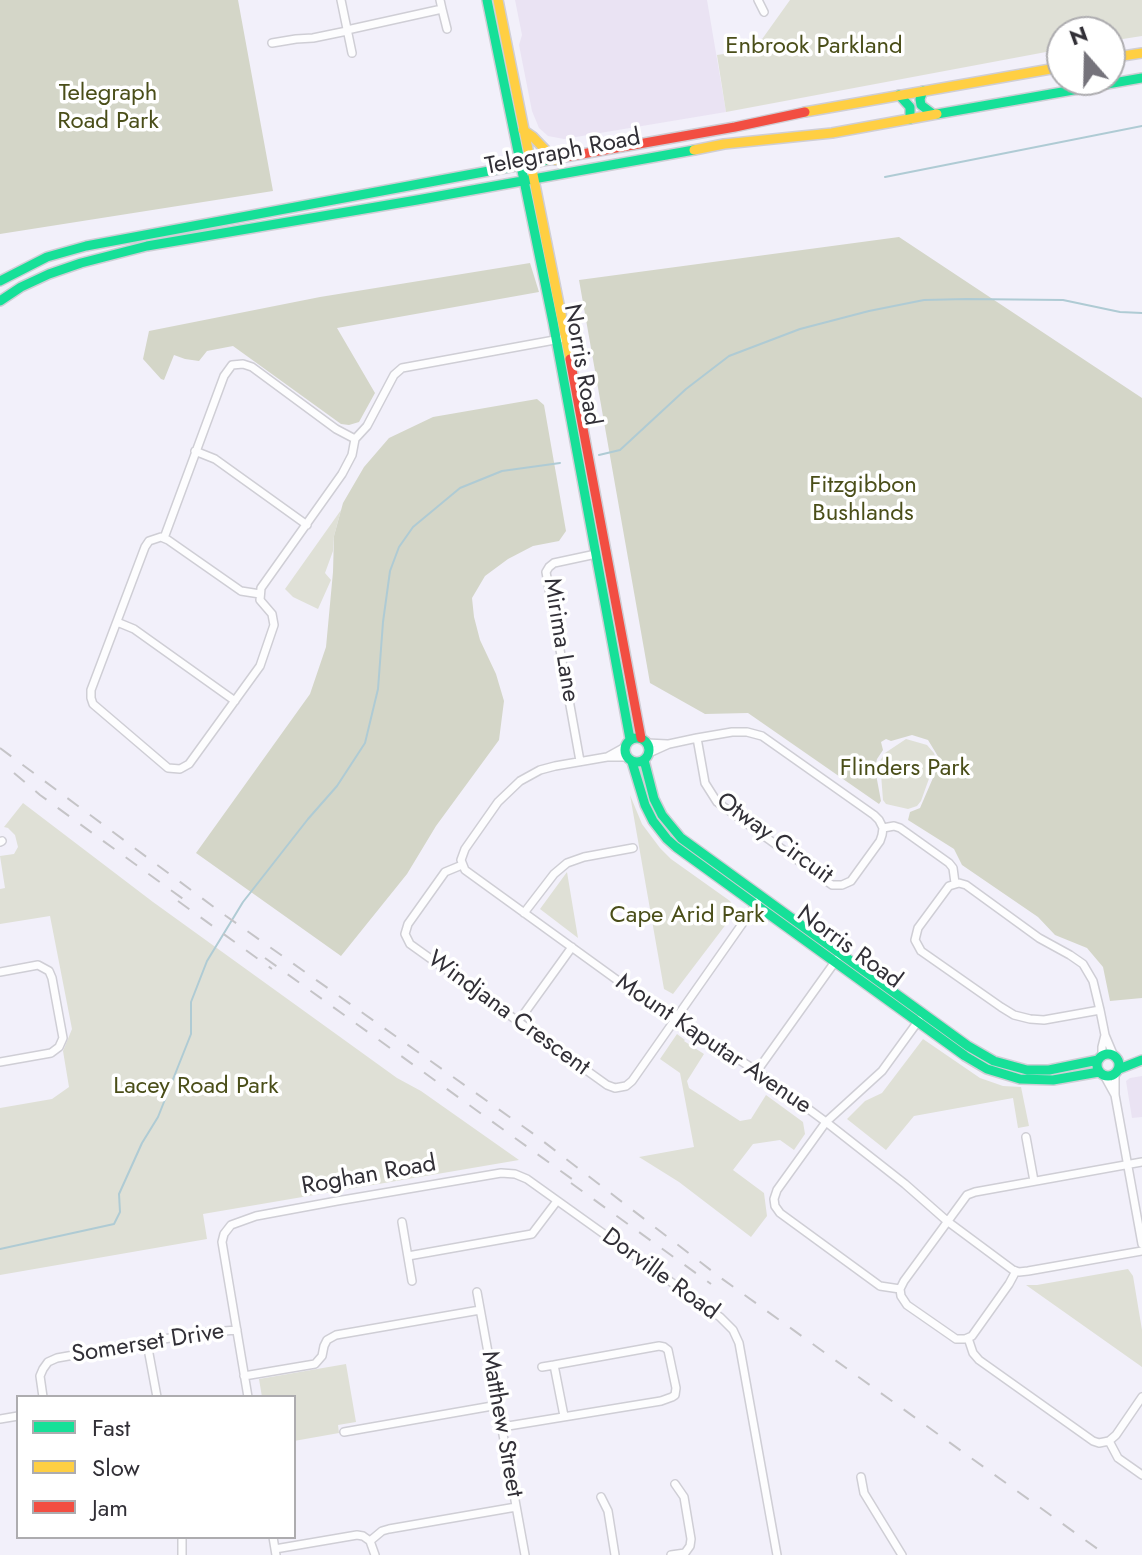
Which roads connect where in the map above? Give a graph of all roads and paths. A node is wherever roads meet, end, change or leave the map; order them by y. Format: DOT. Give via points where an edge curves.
graph roads {
  1 [pos="341,0"];
  2 [pos="487,0"];
  3 [pos="498,0"];
  4 [pos="758,0"];
  5 [pos="441,4"];
  6 [pos="764,12"];
  7 [pos="447,29"];
  8 [pos="347,30"];
  9 [pos="272,43"];
  10 [pos="352,53"];
  11 [pos="1046,70"];
  12 [pos="1142,78"];
  13 [pos="923,91"];
  14 [pos="899,95"];
  15 [pos="933,114"];
  16 [pos="910,119"];
  17 [pos="523,130"];
  18 [pos="555,160"];
  19 [pos="525,166"];
  20 [pos="528,180"];
  21 [pos="0,281"];
  22 [pos="0,301"];
  23 [pos="561,339"];
  24 [pos="355,439"];
  25 [pos="195,451"];
  26 [pos="307,525"];
  27 [pos="164,538"];
  28 [pos="596,554"];
  29 [pos="260,594"];
  30 [pos="117,622"];
  31 [pos="235,701"];
  32 [pos="697,738"];
  33 [pos="645,749"];
  34 [pos="628,751"];
  35 [pos="580,761"];
  36 [pos="883,828"];
  37 [pos="633,848"];
  38 [pos="462,865"];
  39 [pos="955,883"];
  40 [pos="758,901"];
  41 [pos="524,913"];
  42 [pos="572,947"];
  43 [pos="838,958"];
  44 [pos="0,972"];
  45 [pos="1100,1010"];
  46 [pos="920,1017"];
  47 [pos="674,1019"];
  48 [pos="518,1022"];
  49 [pos="1139,1060"];
  50 [pos="0,1062"];
  51 [pos="1111,1062"];
  52 [pos="757,1071"];
  53 [pos="1102,1074"];
  54 [pos="1115,1095"];
  55 [pos="826,1122"];
  56 [pos="1026,1137"];
  57 [pos="1142,1162"];
  58 [pos="1127,1164"];
  59 [pos="515,1174"];
  60 [pos="1034,1181"];
  61 [pos="557,1201"];
  62 [pos="947,1221"];
  63 [pos="402,1222"];
  64 [pos="1142,1244"];
  65 [pos="1142,1251"];
  66 [pos="408,1256"];
  67 [pos="1016,1271"];
  68 [pos="412,1281"];
  69 [pos="900,1289"];
  70 [pos="477,1292"];
  71 [pos="480,1310"];
  72 [pos="237,1330"];
  73 [pos="968,1338"];
  74 [pos="147,1343"];
  75 [pos="554,1365"];
  76 [pos="542,1367"];
  77 [pos="244,1376"];
  78 [pos="43,1395"];
  79 [pos="157,1395"];
  80 [pos="248,1395"];
  81 [pos="1142,1397"];
  82 [pos="498,1405"];
  83 [pos="564,1416"];
  84 [pos="502,1427"];
  85 [pos="344,1432"];
  86 [pos="1109,1441"];
  87 [pos="1142,1475"];
  88 [pos="861,1477"];
  89 [pos="675,1484"];
  90 [pos="601,1497"];
  91 [pos="516,1507"];
  92 [pos="370,1541"];
  93 [pos="275,1552"];
  94 [pos="375,1555"];
  95 [pos="525,1555"];
  96 [pos="615,1555"];
  97 [pos="671,1555"];
  98 [pos="777,1555"];
  99 [pos="902,1555"];
  1 -- 8 [label="street"];
  2 -- 19 [label="main road, Norris Road"];
  3 -- 17 [label="main road, Norris Road"];
  4 -- 6 [label="street"];
  5 -- 7 [label="street"];
  5 -- 8 [label="street"];
  8 -- 9 [label="street"];
  8 -- 10 [label="street"];
  11 -- 13 [label="main road, Telegraph Road"];
  12 -- 15 [label="main road, Telegraph Road"];
  13 -- 14 [label="main road, Telegraph Road"];
  13 -- 15 [label="main road" via="921,105"];
  14 -- 16 [label="main road" via="909,105"];
  14 -- 18 [label="main road, Telegraph Road"];
  15 -- 16 [label="main road, Telegraph Road"];
  16 -- 20 [label="main road, Telegraph Road" via="724,144"];
  17 -- 18 [label="main road"];
  17 -- 19 [label="main road, Norris Road"];
  18 -- 19 [label="main road, Telegraph Road"];
  19 -- 20 [label="main road, Norris Road"];
  19 -- 21 [label="main road, Telegraph Road" via="78,247"];
  20 -- 22 [label="main road, Telegraph Road" via="129,250 49,274"];
  20 -- 23 [label="main road, Norris Road"];
  23 -- 24 [label="street" via="402,368"];
  23 -- 28 [label="main road, Norris Road"];
  23 -- 33 [label="main road, Norris Road"];
  24 -- 25 [label="street" via="239,363 227,370"];
  24 -- 26 [label="street" via="346,466"];
  25 -- 26 [label="street" via="215,459"];
  25 -- 27 [label="street"];
  26 -- 29 [label="street"];
  27 -- 29 [label="street" via="241,591"];
  27 -- 30 [label="street" via="145,547"];
  28 -- 34 [label="main road, Norris Road"];
  28 -- 35 [label="street, Mirima Lane" via="554,563 546,572"];
  29 -- 31 [label="street" via="274,630 260,666"];
  30 -- 31 [label="street"];
  30 -- 31 [label="street" via="91,690 92,701 168,768 189,764"];
  32 -- 33 [label="street"];
  32 -- 36 [label="street" via="739,731 762,736 874,815"];
  32 -- 36 [label="street, Otway Circuit" via="705,783 717,802 832,885 851,881 880,841"];
  33 -- 34 [label="main road"];
  33 -- 34 [label="main road"];
  33 -- 40 [label="main road, Norris Road" via="654,799 670,827"];
  34 -- 35 [label="street"];
  34 -- 40 [label="main road, Norris Road" via="645,805 667,839"];
  35 -- 38 [label="street" via="540,770 514,786 465,849"];
  36 -- 39 [label="street" via="900,828 949,863"];
  37 -- 41 [label="street" via="567,863"];
  38 -- 41 [label="street, Mount Kaputar Avenue"];
  38 -- 48 [label="street, Windjana Crescent" via="445,872 408,924 406,936 415,948"];
  39 -- 45 [label="street" via="1077,958 1091,975"];
  39 -- 45 [label="street" via="918,928 915,940 921,951 1014,1015 1044,1020"];
  40 -- 43 [label="main road, Norris Road"];
  40 -- 47 [label="street"];
  41 -- 42 [label="street, Mount Kaputar Avenue"];
  42 -- 47 [label="street, Mount Kaputar Avenue"];
  42 -- 48 [label="street"];
  43 -- 46 [label="main road, Norris Road"];
  43 -- 52 [label="street"];
  44 -- 50 [label="street" via="38,965 49,971 63,1038 51,1053"];
  45 -- 51 [label="street"];
  46 -- 51 [label="main road, Norris Road" via="982,1055 1015,1068 1049,1070"];
  46 -- 53 [label="main road, Norris Road" via="976,1063 1008,1076 1041,1080"];
  46 -- 55 [label="street" via="882,1071"];
  47 -- 48 [label="street, Windjana Crescent" via="632,1081 619,1088 607,1085"];
  47 -- 52 [label="street, Mount Kaputar Avenue"];
  49 -- 51 [label="main road"];
  51 -- 53 [label="main road" via="1097,1066"];
  51 -- 53 [label="main road, Norris Road" via="1112,1076"];
  51 -- 54 [label="street"];
  52 -- 55 [label="street, Mount Kaputar Avenue"];
  53 -- 54 [label="street"];
  54 -- 58 [label="street"];
  55 -- 62 [label="street, Mount Kaputar Avenue"];
  55 -- 69 [label="street" via="777,1190 775,1206 880,1286"];
  56 -- 60 [label="street"];
  57 -- 58 [label="street"];
  58 -- 60 [label="street"];
  58 -- 64 [label="street"];
  59 -- 61 [label="street, Dorville Road"];
  59 -- 72 [label="street, Roghan Road" via="295,1208 231,1225 222,1242"];
  60 -- 62 [label="street" via="971,1193"];
  61 -- 66 [label="street" via="532,1234"];
  61 -- 98 [label="street, Dorville Road" via="733,1330"];
  62 -- 67 [label="street, Mount Kaputar Avenue"];
  62 -- 69 [label="street"];
  63 -- 66 [label="street"];
  65 -- 67 [label="street"];
  66 -- 68 [label="street"];
  67 -- 73 [label="street"];
  69 -- 73 [label="street" via="907,1305 952,1337"];
  70 -- 71 [label="street, Matthew Street"];
  71 -- 77 [label="street" via="336,1335 327,1340 315,1364"];
  71 -- 82 [label="street, Matthew Street"];
  72 -- 74 [label="street, Somerset Drive"];
  72 -- 77 [label="street"];
  73 -- 86 [label="street" via="979,1360 1093,1441"];
  74 -- 78 [label="street, Somerset Drive" via="48,1362 40,1376"];
  74 -- 79 [label="street"];
  75 -- 76 [label="street"];
  75 -- 83 [label="street"];
  75 -- 83 [label="street" via="659,1346 668,1350 676,1388 675,1395 661,1401"];
  77 -- 80 [label="street"];
  81 -- 86 [label="street"];
  82 -- 84 [label="street, Matthew Street"];
  82 -- 85 [label="street"];
  83 -- 84 [label="street"];
  84 -- 91 [label="street, Matthew Street"];
  86 -- 87 [label="street" via="1118,1458"];
  88 -- 99 [label="street" via="864,1493"];
  89 -- 97 [label="street" via="684,1497 691,1539 685,1553"];
  90 -- 96 [label="street"];
  91 -- 92 [label="street" via="389,1529"];
  91 -- 95 [label="street, Matthew Street"];
  92 -- 93 [label="street" via="357,1535"];
  92 -- 94 [label="street"];
}
